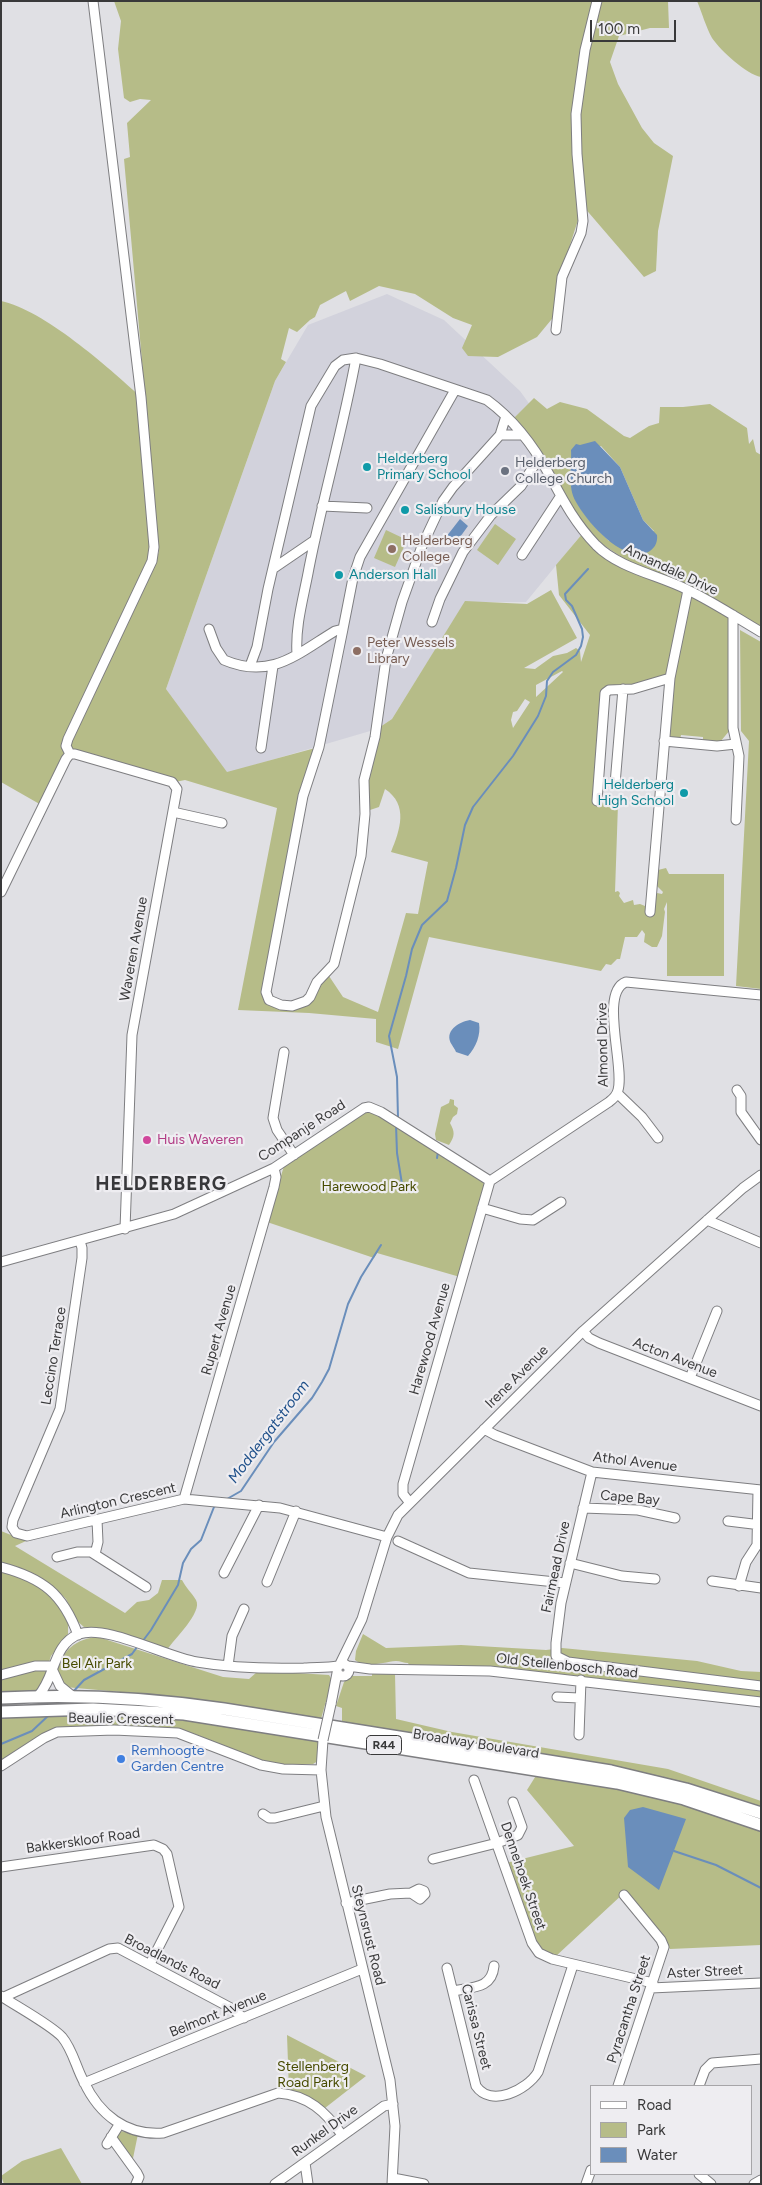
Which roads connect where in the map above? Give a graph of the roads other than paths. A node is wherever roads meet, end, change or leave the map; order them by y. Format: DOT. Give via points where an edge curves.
graph roads {
  1 [pos="93,1"];
  2 [pos="597,1"];
  3 [pos="556,330"];
  4 [pos="352,359"];
  5 [pos="455,390"];
  6 [pos="506,416"];
  7 [pos="500,435"];
  8 [pos="522,435"];
  9 [pos="539,458"];
  10 [pos="560,497"];
  11 [pos="322,506"];
  12 [pos="367,508"];
  13 [pos="315,540"];
  14 [pos="522,555"];
  15 [pos="274,568"];
  16 [pos="688,590"];
  17 [pos="733,615"];
  18 [pos="432,622"];
  19 [pos="209,629"];
  20 [pos="343,629"];
  21 [pos="761,632"];
  22 [pos="297,654"];
  23 [pos="250,666"];
  24 [pos="273,666"];
  25 [pos="670,678"];
  26 [pos="623,689"];
  27 [pos="734,734"];
  28 [pos="664,740"];
  29 [pos="724,744"];
  30 [pos="736,744"];
  31 [pos="261,748"];
  32 [pos="70,754"];
  33 [pos="615,784"];
  34 [pos="597,801"];
  35 [pos="173,812"];
  36 [pos="736,820"];
  37 [pos="222,823"];
  38 [pos="1,892"];
  39 [pos="650,912"];
  40 [pos="761,995"];
  41 [pos="284,1052"];
  42 [pos="737,1090"];
  43 [pos="617,1093"];
  44 [pos="658,1138"];
  45 [pos="761,1140"];
  46 [pos="294,1155"];
  47 [pos="274,1168"];
  48 [pos="761,1174"];
  49 [pos="490,1181"];
  50 [pos="561,1202"];
  51 [pos="482,1208"];
  52 [pos="706,1220"];
  53 [pos="125,1229"];
  54 [pos="80,1241"];
  55 [pos="761,1242"];
  56 [pos="1,1262"];
  57 [pos="717,1311"];
  58 [pos="583,1331"];
  59 [pos="690,1378"];
  60 [pos="761,1406"];
  61 [pos="484,1429"];
  62 [pos="592,1472"];
  63 [pos="759,1490"];
  64 [pos="184,1499"];
  65 [pos="410,1503"];
  66 [pos="259,1505"];
  67 [pos="583,1508"];
  68 [pos="296,1511"];
  69 [pos="675,1518"];
  70 [pos="97,1520"];
  71 [pos="728,1521"];
  72 [pos="759,1525"];
  73 [pos="12,1527"];
  74 [pos="387,1537"];
  75 [pos="398,1541"];
  76 [pos="95,1554"];
  77 [pos="57,1557"];
  78 [pos="570,1563"];
  79 [pos="1,1567"];
  80 [pos="224,1572"];
  81 [pos="655,1579"];
  82 [pos="712,1581"];
  83 [pos="267,1582"];
  84 [pos="565,1583"];
  85 [pos="738,1586"];
  86 [pos="146,1587"];
  87 [pos="761,1588"];
  88 [pos="244,1609"];
  89 [pos="78,1635"];
  90 [pos="352,1644"];
  91 [pos="345,1656"];
  92 [pos="228,1666"];
  93 [pos="310,1667"];
  94 [pos="53,1668"];
  95 [pos="296,1668"];
  96 [pos="344,1670"];
  97 [pos="634,1670"];
  98 [pos="1,1674"];
  99 [pos="581,1680"];
  100 [pos="632,1686"];
  101 [pos="761,1686"];
  102 [pos="71,1695"];
  103 [pos="38,1696"];
  104 [pos="557,1697"];
  105 [pos="1,1698"];
  106 [pos="579,1698"];
  107 [pos="761,1702"];
  108 [pos="1,1712"];
  109 [pos="579,1735"];
  110 [pos="1,1766"];
  111 [pos="321,1766"];
  112 [pos="474,1780"];
  113 [pos="513,1802"];
  114 [pos="324,1806"];
  115 [pos="761,1813"];
  116 [pos="263,1814"];
  117 [pos="761,1825"];
  118 [pos="497,1843"];
  119 [pos="433,1859"];
  120 [pos="1,1867"];
  121 [pos="411,1893"];
  122 [pos="624,1895"];
  123 [pos="346,1903"];
  124 [pos="150,1964"];
  125 [pos="574,1964"];
  126 [pos="494,1966"];
  127 [pos="362,1968"];
  128 [pos="447,1968"];
  129 [pos="761,1983"];
  130 [pos="652,1986"];
  131 [pos="453,1991"];
  132 [pos="2,1996"];
  133 [pos="244,2018"];
  134 [pos="761,2058"];
  135 [pos="84,2083"];
  136 [pos="618,2085"];
  137 [pos="699,2085"];
  138 [pos="393,2104"];
  139 [pos="119,2124"];
  140 [pos="342,2135"];
  141 [pos="305,2163"];
  142 [pos="700,2175"];
  143 [pos="761,2180"];
  144 [pos="393,2181"];
  145 [pos="136,2184"];
  146 [pos="275,2184"];
  147 [pos="308,2184"];
  148 [pos="424,2184"];
  149 [pos="712,2184"];
  150 [pos="754,2184"];
  1 -- 32 [label="street" via="141,397 154,547 152,561 68,739 66,746"];
  2 -- 3 [label="street" via="585,50 576,114 583,221 562,277"];
  4 -- 5 [label="street, Annandale Drive" via="380,364"];
  4 -- 11 [label="street" via="344,422"];
  4 -- 15 [label="street" via="335,366 311,406"];
  5 -- 6 [label="street, Annandale Drive" via="487,400"];
  5 -- 20 [label="street" via="360,558"];
  6 -- 7 [label="street"];
  6 -- 8 [label="street, Annandale Drive"];
  7 -- 8 [label="street"];
  7 -- 20 [label="street" via="443,501 422,546 402,602 385,666 375,737 364,780 361,856 334,964 317,982 306,1001 292,1006 281,1005 271,1002 266,992 303,796 319,747"];
  8 -- 9 [label="street, Annandale Drive"];
  9 -- 10 [label="street, Annandale Drive"];
  9 -- 18 [label="street" via="521,486 491,515 463,552"];
  10 -- 14 [label="street"];
  10 -- 16 [label="street, Annandale Drive" via="584,532 606,553"];
  11 -- 12 [label="street"];
  11 -- 13 [label="street"];
  13 -- 15 [label="street"];
  13 -- 22 [label="street" via="296,638"];
  15 -- 23 [label="street"];
  16 -- 17 [label="street, Annandale Drive"];
  16 -- 25 [label="street"];
  17 -- 21 [label="street, Annandale Drive"];
  17 -- 27 [label="street"];
  19 -- 23 [label="street" via="222,658"];
  20 -- 22 [label="street"];
  22 -- 24 [label="street"];
  23 -- 24 [label="street"];
  24 -- 31 [label="street"];
  25 -- 26 [label="street"];
  25 -- 28 [label="street"];
  26 -- 33 [label="street"];
  26 -- 34 [label="street" via="608,690 604,694"];
  27 -- 29 [label="street"];
  27 -- 30 [label="street"];
  28 -- 29 [label="street"];
  28 -- 39 [label="street"];
  29 -- 30 [label="street"];
  30 -- 36 [label="street" via="739,756"];
  32 -- 35 [label="street, Waveren Avenue" via="172,782 177,789"];
  32 -- 38 [label="street"];
  35 -- 37 [label="street"];
  35 -- 53 [label="street, Waveren Avenue" via="132,1035"];
  40 -- 43 [label="street, Almond Drive" via="621,984 614,1010"];
  41 -- 46 [label="street" via="273,1118"];
  42 -- 45 [label="street" via="741,1096 738,1112"];
  43 -- 44 [label="street"];
  43 -- 49 [label="street, Almond Drive" via="609,1102"];
  46 -- 47 [label="street, Companje Road"];
  46 -- 49 [label="street, Companje Road" via="358,1110 369,1107"];
  47 -- 53 [label="street, Companje Road" via="174,1214"];
  47 -- 64 [label="street, Rupert Avenue" via="274,1187"];
  48 -- 52 [label="street, Irene Avenue"];
  49 -- 51 [label="street, Harewood Avenue"];
  50 -- 51 [label="street" via="533,1220"];
  51 -- 65 [label="street, Harewood Avenue" via="402,1484 403,1494"];
  52 -- 55 [label="street"];
  52 -- 58 [label="street, Irene Avenue"];
  53 -- 54 [label="street, Companje Road"];
  54 -- 56 [label="street, Companje Road"];
  54 -- 73 [label="street, Leccino Terrace" via="82,1258 60,1409 12,1520"];
  57 -- 59 [label="street"];
  58 -- 59 [label="street, Acton Avenue" via="599,1343"];
  58 -- 61 [label="street, Irene Avenue"];
  59 -- 60 [label="street, Acton Avenue"];
  61 -- 62 [label="street, Athol Avenue"];
  61 -- 65 [label="street, Irene Avenue"];
  62 -- 63 [label="street, Athol Avenue"];
  62 -- 67 [label="street, Fairmead Drive"];
  63 -- 72 [label="street"];
  64 -- 66 [label="street, Arlington Crescent"];
  64 -- 70 [label="street, Arlington Crescent"];
  65 -- 74 [label="street, Irene Avenue" via="395,1519"];
  66 -- 68 [label="street, Arlington Crescent"];
  66 -- 80 [label="street"];
  67 -- 69 [label="street, Cape Bay" via="638,1510"];
  67 -- 78 [label="street, Fairmead Drive"];
  68 -- 74 [label="street, Arlington Crescent"];
  68 -- 83 [label="street"];
  70 -- 73 [label="street, Arlington Crescent" via="24,1537"];
  70 -- 76 [label="street"];
  71 -- 72 [label="street"];
  72 -- 85 [label="street" via="757,1548 746,1562"];
  74 -- 90 [label="street, Irene Avenue" via="372,1591"];
  75 -- 84 [label="street" via="469,1573"];
  76 -- 77 [label="street" via="83,1551"];
  76 -- 86 [label="street"];
  78 -- 81 [label="street" via="622,1576"];
  78 -- 84 [label="street, Fairmead Drive"];
  79 -- 89 [label="street" via="28,1575 50,1589 66,1606"];
  82 -- 85 [label="street"];
  84 -- 97 [label="street, Fairmead Drive" via="555,1652 559,1659"];
  85 -- 87 [label="street"];
  88 -- 92 [label="street" via="232,1636"];
  89 -- 92 [label="street, Old Stellenbosch Road" via="101,1632 180,1659"];
  89 -- 94 [label="street" via="59,1651"];
  90 -- 91 [label="street, Irene Avenue"];
  90 -- 96 [label="street, Irene Avenue"];
  91 -- 93 [label="street"];
  91 -- 96 [label="street, Irene Avenue"];
  92 -- 95 [label="street, Old Stellenbosch Road"];
  93 -- 95 [label="street, Old Stellenbosch Road"];
  93 -- 96 [label="street, Old Stellenbosch Road"];
  94 -- 98 [label="street" via="35,1666"];
  94 -- 102 [label="street" via="60,1686"];
  94 -- 103 [label="street" via="47,1685"];
  95 -- 96 [label="street, Old Stellenbosch Road"];
  96 -- 99 [label="street, Old Stellenbosch Road" via="482,1671"];
  96 -- 111 [label="street, Steynsrust Road, bridge" via="330,1704"];
  97 -- 100 [label="street"];
  97 -- 101 [label="street"];
  99 -- 100 [label="street, Old Stellenbosch Road"];
  99 -- 106 [label="street"];
  100 -- 107 [label="street, Old Stellenbosch Road"];
  102 -- 103 [label="main road, Broadway Boulevard / R44"];
  102 -- 115 [label="main road, Broadway Boulevard / R44" via="188,1704 557,1761 668,1784"];
  103 -- 105 [label="main road, Broadway Boulevard / R44"];
  104 -- 106 [label="street"];
  106 -- 109 [label="street"];
  108 -- 117 [label="main road, Broadway Boulevard / R44" via="93,1709 210,1718 617,1783"];
  110 -- 111 [label="street, Beaulie Crescent" via="57,1732 114,1730 178,1732 261,1765"];
  111 -- 114 [label="street, Steynsrust Road"];
  112 -- 118 [label="street, Dennehoek Street"];
  113 -- 118 [label="street" via="521,1831"];
  114 -- 116 [label="street" via="275,1818"];
  114 -- 123 [label="street, Steynsrust Road"];
  118 -- 119 [label="street"];
  118 -- 125 [label="street, Dennehoek Street" via="534,1947 547,1958"];
  120 -- 124 [label="street, Bakkerskloof Road" via="159,1846 167,1854 179,1907"];
  121 -- 123 [label="street"];
  122 -- 130 [label="street, Pyracantha Street" via="664,1944"];
  123 -- 127 [label="street, Steynsrust Road"];
  124 -- 132 [label="street, Broadlands Road" via="122,1950 109,1949"];
  124 -- 133 [label="street, Broadlands Road"];
  125 -- 130 [label="street, Dennehoek Street"];
  125 -- 131 [label="street, Carissa Street" via="538,2072 530,2083 511,2094 487,2094 476,2086"];
  126 -- 131 [label="street" via="488,1983"];
  127 -- 133 [label="street, Belmont Avenue"];
  127 -- 138 [label="street, Steynsrust Road"];
  128 -- 131 [label="street, Carissa Street"];
  129 -- 130 [label="street, Aster Street"];
  130 -- 136 [label="street, Pyracantha Street"];
  132 -- 135 [label="street" via="59,2034"];
  133 -- 135 [label="street, Belmont Avenue"];
  134 -- 137 [label="street" via="712,2063 705,2070"];
  135 -- 139 [label="street" via="103,2112"];
  138 -- 140 [label="street, Runkel Drive" via="384,2106"];
  138 -- 144 [label="street, Steynsrust Road"];
  139 -- 140 [label="street" via="143,2132 163,2133 278,2093 292,2095 319,2108"];
  139 -- 145 [label="street" via="109,2140 138,2175"];
  140 -- 141 [label="street, Runkel Drive"];
  141 -- 146 [label="street, Runkel Drive"];
  141 -- 147 [label="street"];
  142 -- 149 [label="street"];
  143 -- 150 [label="street"];
  144 -- 148 [label="street"];
}
